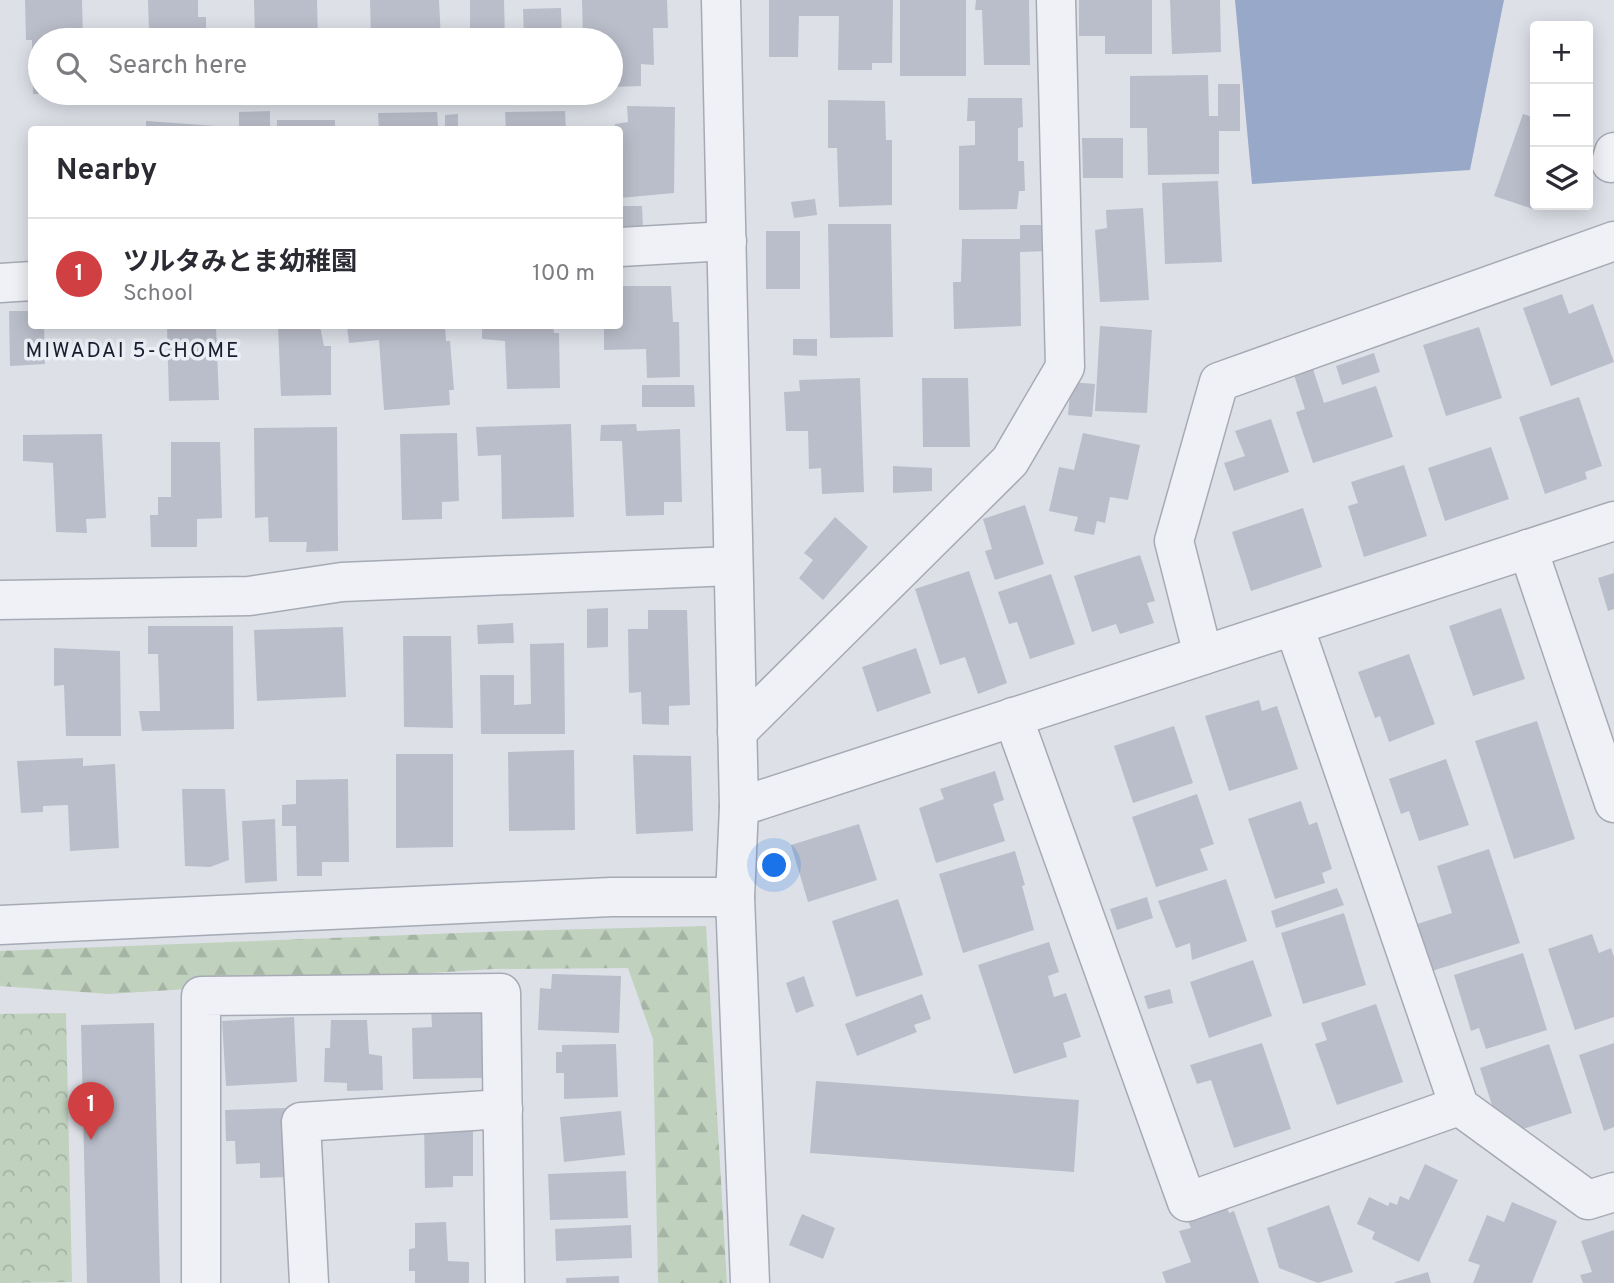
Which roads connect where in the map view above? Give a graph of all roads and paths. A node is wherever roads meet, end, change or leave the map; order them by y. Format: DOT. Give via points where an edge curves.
graph roads {
  1 [pos="721,0"];
  2 [pos="1056,0"];
  3 [pos="727,241"];
  4 [pos="1614,241"];
  5 [pos="623,247"];
  6 [pos="28,281"];
  7 [pos="0,283"];
  8 [pos="1614,521"];
  9 [pos="1528,549"];
  10 [pos="732,566"];
  11 [pos="0,600"];
  12 [pos="1294,626"];
  13 [pos="1203,655"];
  14 [pos="1013,717"];
  15 [pos="737,732"];
  16 [pos="1614,803"];
  17 [pos="739,807"];
  18 [pos="735,897"];
  19 [pos="0,925"];
  20 [pos="1459,1106"];
  21 [pos="503,1110"];
  22 [pos="1614,1192"];
  23 [pos="201,1283"];
  24 [pos="309,1283"];
  25 [pos="505,1283"];
  26 [pos="750,1283"];
  1 -- 3 [label="street"];
  2 -- 15 [label="street" via="1065,367 1010,461"];
  3 -- 5 [label="street"];
  3 -- 10 [label="street"];
  4 -- 13 [label="street" via="1219,382 1174,541"];
  6 -- 7 [label="street"];
  8 -- 9 [label="street"];
  9 -- 12 [label="street"];
  9 -- 16 [label="street"];
  10 -- 11 [label="street" via="342,582 249,596"];
  10 -- 15 [label="street"];
  12 -- 13 [label="street"];
  12 -- 20 [label="street"];
  13 -- 14 [label="street"];
  14 -- 17 [label="street"];
  14 -- 20 [label="street" via="1186,1202"];
  15 -- 17 [label="street"];
  17 -- 18 [label="street"];
  18 -- 19 [label="street" via="597,897"];
  18 -- 26 [label="street"];
  20 -- 22 [label="street" via="1588,1200"];
  21 -- 23 [label="street" via="501,993 201,996"];
  21 -- 24 [label="street" via="301,1122"];
  21 -- 25 [label="street"];
}
